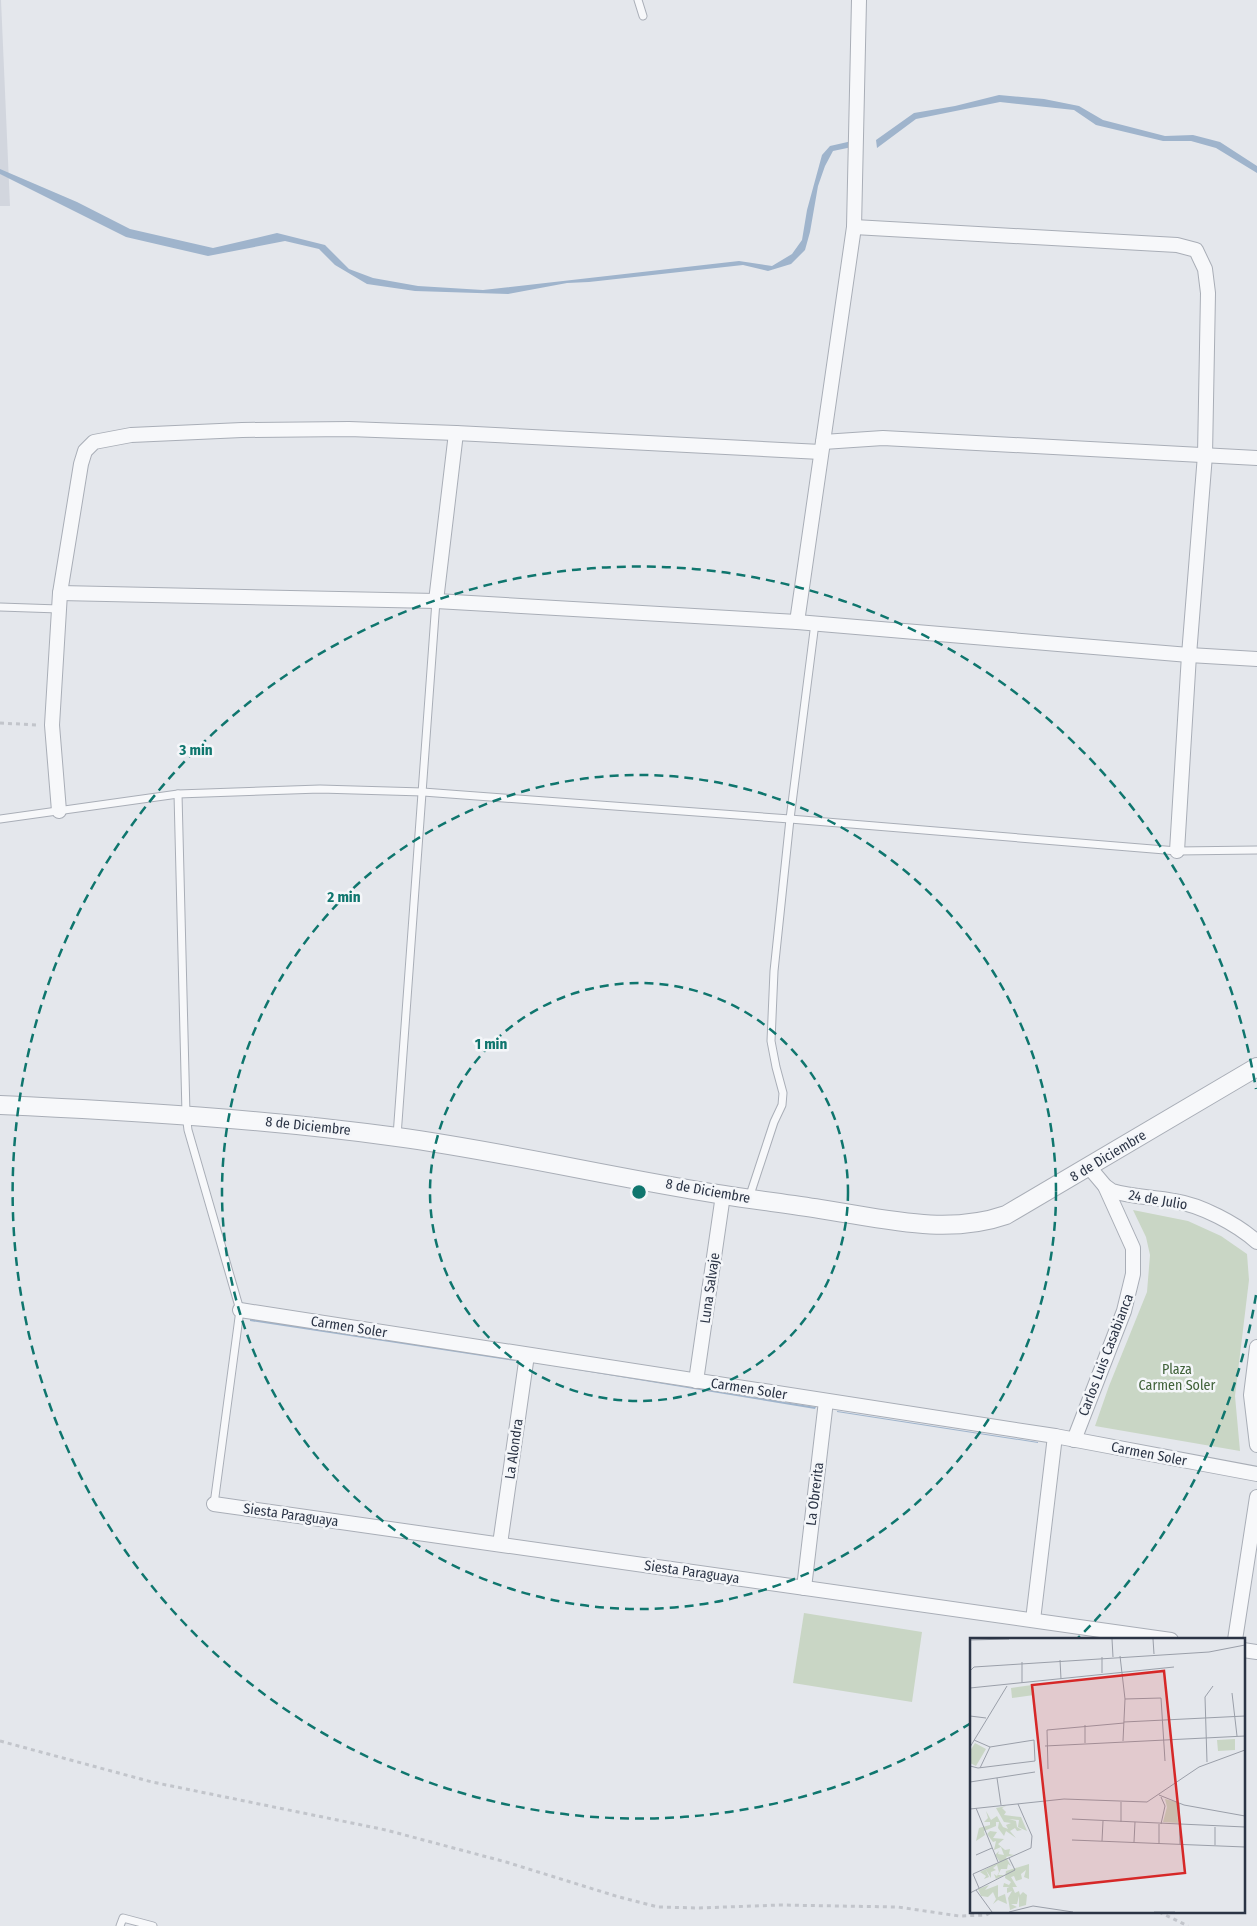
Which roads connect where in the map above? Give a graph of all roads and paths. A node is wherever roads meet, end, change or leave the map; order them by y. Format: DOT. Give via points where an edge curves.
graph roads {
  1 [pos="638,0"];
  2 [pos="859,0"];
  3 [pos="643,16"];
  4 [pos="854,227"];
  5 [pos="456,433"];
  6 [pos="822,447"];
  7 [pos="1205,455"];
  8 [pos="1257,458"];
  9 [pos="60,593"];
  10 [pos="436,601"];
  11 [pos="0,607"];
  12 [pos="59,608"];
  13 [pos="797,622"];
  14 [pos="815,623"];
  15 [pos="1189,655"];
  16 [pos="1257,659"];
  17 [pos="0,724"];
  18 [pos="52,725"];
  19 [pos="423,792"];
  20 [pos="178,794"];
  21 [pos="59,811"];
  22 [pos="0,819"];
  23 [pos="790,819"];
  24 [pos="1257,850"];
  25 [pos="1177,851"];
  26 [pos="1257,1067"];
  27 [pos="0,1105"];
  28 [pos="186,1114"];
  29 [pos="397,1137"];
  30 [pos="1089,1167"];
  31 [pos="1105,1186"];
  32 [pos="723,1195"];
  33 [pos="749,1199"];
  34 [pos="1257,1242"];
  35 [pos="240,1310"];
  36 [pos="1257,1347"];
  37 [pos="527,1354"];
  38 [pos="696,1381"];
  39 [pos="826,1401"];
  40 [pos="1055,1436"];
  41 [pos="1074,1440"];
  42 [pos="1257,1445"];
  43 [pos="1257,1474"];
  44 [pos="1257,1497"];
  45 [pos="214,1504"];
  46 [pos="500,1544"];
  47 [pos="804,1588"];
  48 [pos="1033,1620"];
  49 [pos="1156,1638"];
  50 [pos="1235,1638"];
  51 [pos="1244,1650"];
  52 [pos="1257,1652"];
  53 [pos="0,1741"];
  54 [pos="988,1914"];
  55 [pos="1163,1914"];
  56 [pos="120,1926"];
  57 [pos="153,1926"];
  58 [pos="1188,1926"];
  1 -- 3 [label="lane"];
  2 -- 4 [label="street"];
  4 -- 6 [label="street"];
  4 -- 7 [label="street" via="1177,245 1196,250 1205,269 1208,293"];
  5 -- 6 [label="street"];
  5 -- 9 [label="street" via="242,430 131,435 94,442 85,450 81,464"];
  5 -- 10 [label="street"];
  6 -- 7 [label="street" via="883,438"];
  6 -- 13 [label="street"];
  7 -- 8 [label="street"];
  7 -- 15 [label="street"];
  9 -- 10 [label="street"];
  9 -- 12 [label="street"];
  10 -- 13 [label="street"];
  10 -- 19 [label="lane"];
  11 -- 12 [label="lane"];
  12 -- 18 [label="street"];
  13 -- 14 [label="street"];
  14 -- 15 [label="street"];
  14 -- 23 [label="lane"];
  15 -- 16 [label="street"];
  15 -- 25 [label="street"];
  17 -- 18 [label="path"];
  18 -- 21 [label="street"];
  19 -- 20 [label="lane" via="320,789"];
  19 -- 23 [label="lane"];
  19 -- 29 [label="lane"];
  20 -- 21 [label="lane"];
  20 -- 28 [label="lane"];
  21 -- 22 [label="lane"];
  23 -- 25 [label="lane"];
  23 -- 33 [label="lane" via="774,971 771,1041 783,1093 782,1105"];
  24 -- 25 [label="lane"];
  26 -- 30 [label="street, 8 de Diciembre"];
  27 -- 28 [label="street, 8 de Diciembre"];
  28 -- 29 [label="street, 8 de Diciembre"];
  28 -- 35 [label="lane"];
  29 -- 32 [label="street, 8 de Diciembre"];
  30 -- 31 [label="street"];
  30 -- 33 [label="street, 8 de Diciembre" via="1006,1215 988,1222 951,1226"];
  31 -- 34 [label="street, 24 de Julio" via="1120,1193 1198,1207"];
  31 -- 41 [label="street, Carlos Luis Casabianca" via="1133,1248 1133,1274 1124,1311"];
  32 -- 33 [label="street, 8 de Diciembre"];
  32 -- 38 [label="street, Luna Salvaje"];
  35 -- 37 [label="street, Carmen Soler"];
  35 -- 45 [label="lane"];
  36 -- 42 [label="street" via="1251,1395"];
  37 -- 38 [label="street, Carmen Soler"];
  37 -- 46 [label="street, La Alondra"];
  38 -- 39 [label="street, Carmen Soler"];
  39 -- 40 [label="street, Carmen Soler"];
  39 -- 47 [label="street, La Obrerita"];
  40 -- 41 [label="street, Carmen Soler"];
  40 -- 48 [label="street"];
  41 -- 43 [label="street, Carmen Soler"];
  44 -- 50 [label="street"];
  45 -- 46 [label="street, Siesta Paraguaya"];
  46 -- 47 [label="street, Siesta Paraguaya"];
  47 -- 48 [label="street, Siesta Paraguaya"];
  48 -- 49 [label="street, Siesta Paraguaya"];
  51 -- 52 [label="street"];
  53 -- 54 [label="path" via="152,1782 386,1830 658,1907 830,1905 898,1907 959,1916"];
  55 -- 58 [label="path"];
  56 -- 57 [label="lane" via="123,1918"];
}
